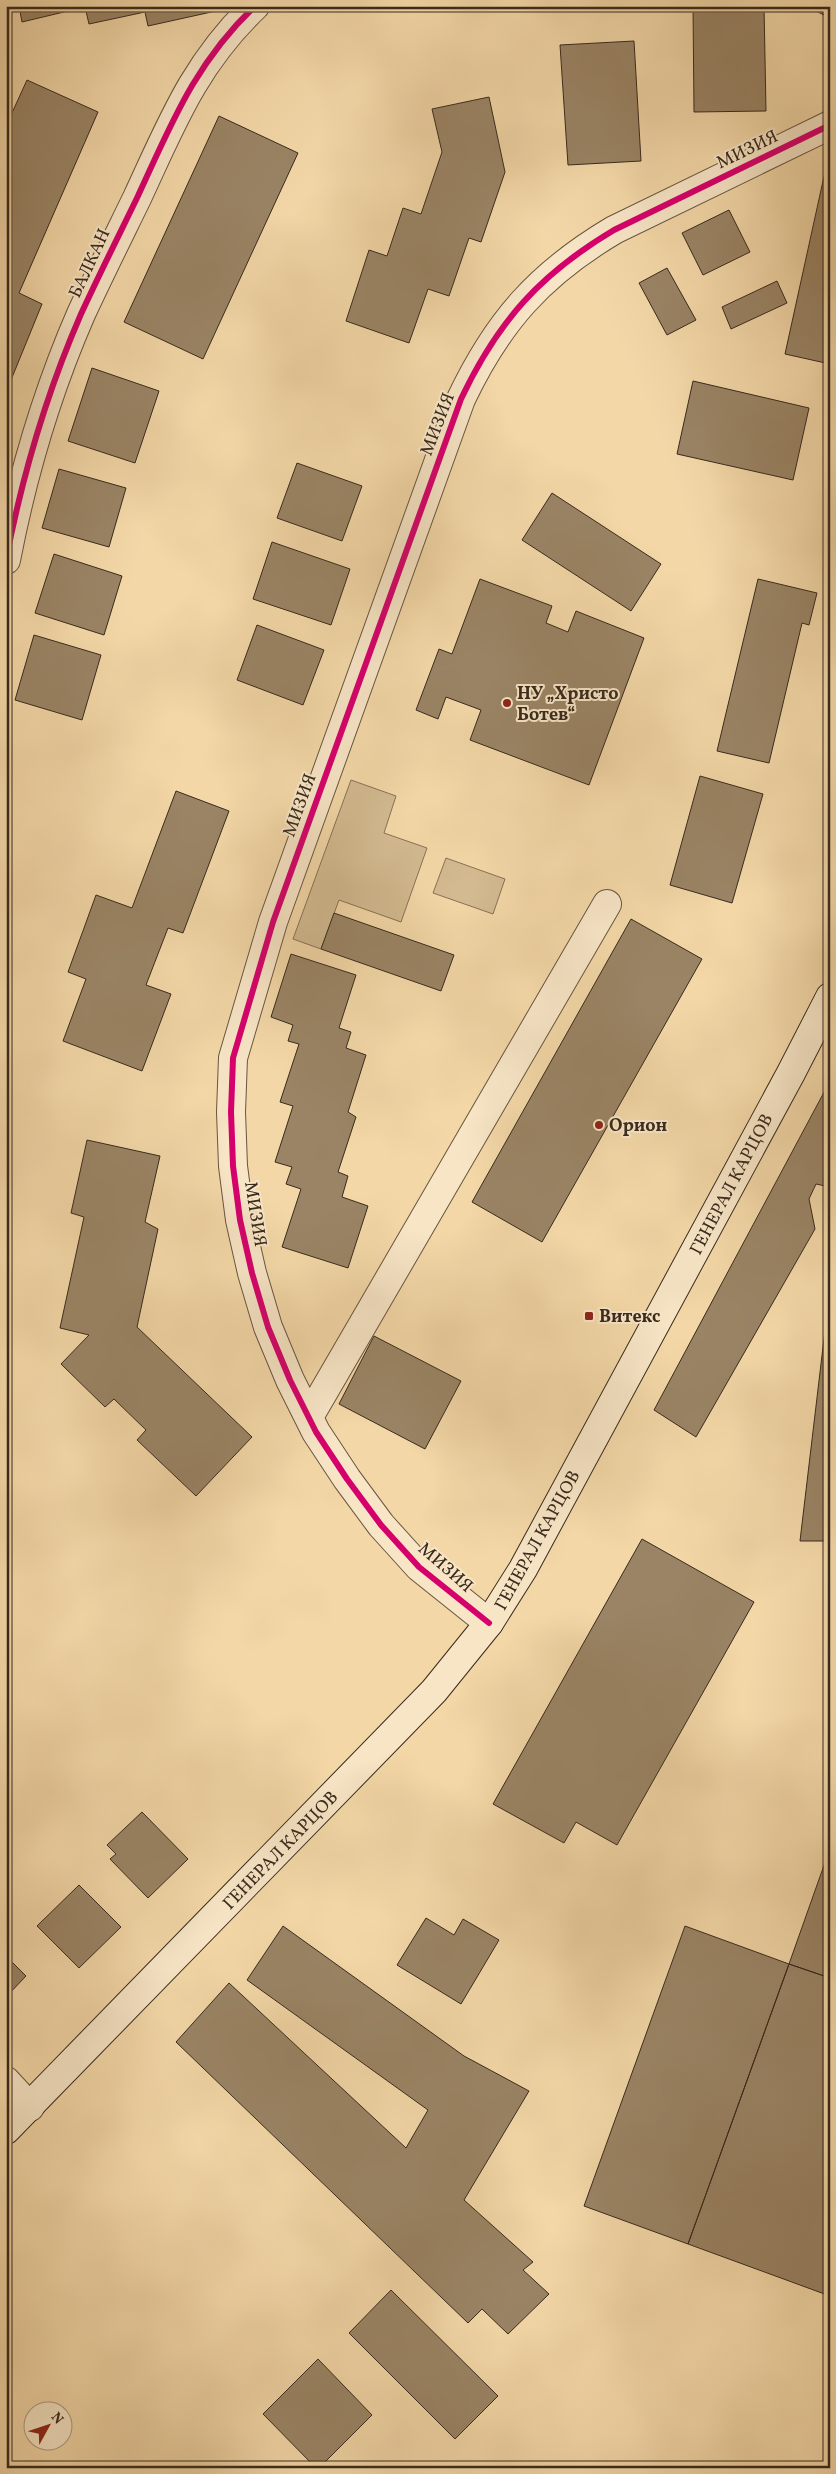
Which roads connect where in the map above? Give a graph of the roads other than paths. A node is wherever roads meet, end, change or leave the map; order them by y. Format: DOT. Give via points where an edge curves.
graph roads {
  1 [pos="254,6"];
  2 [pos="830,126"];
  3 [pos="6,560"];
  4 [pos="607,904"];
  5 [pos="830,997"];
  6 [pos="309,1417"];
  7 [pos="489,1623"];
  8 [pos="6,2081"];
  9 [pos="30,2106"];
  10 [pos="6,2130"];
  1 -- 3 [label="street, БАЛКАН" via="234,26 196,76 81,315 41,426"];
  2 -- 6 [label="street, МИЗИЯ" via="614,230 586,247 536,288 513,312 493,340 461,399 273,922 233,1058 232,1130 240,1220 268,1328"];
  4 -- 6 [label="street"];
  5 -- 7 [label="street, ГЕНЕРАЛ КАРЦОВ" via="523,1569"];
  6 -- 7 [label="street, МИЗИЯ" via="347,1480 381,1525 419,1567"];
  7 -- 9 [label="street, ГЕНЕРАЛ КАРЦОВ" via="434,1691"];
  8 -- 9 [label="street"];
  9 -- 10 [label="street, ГЕНЕРАЛ КАРЦОВ"];
}
